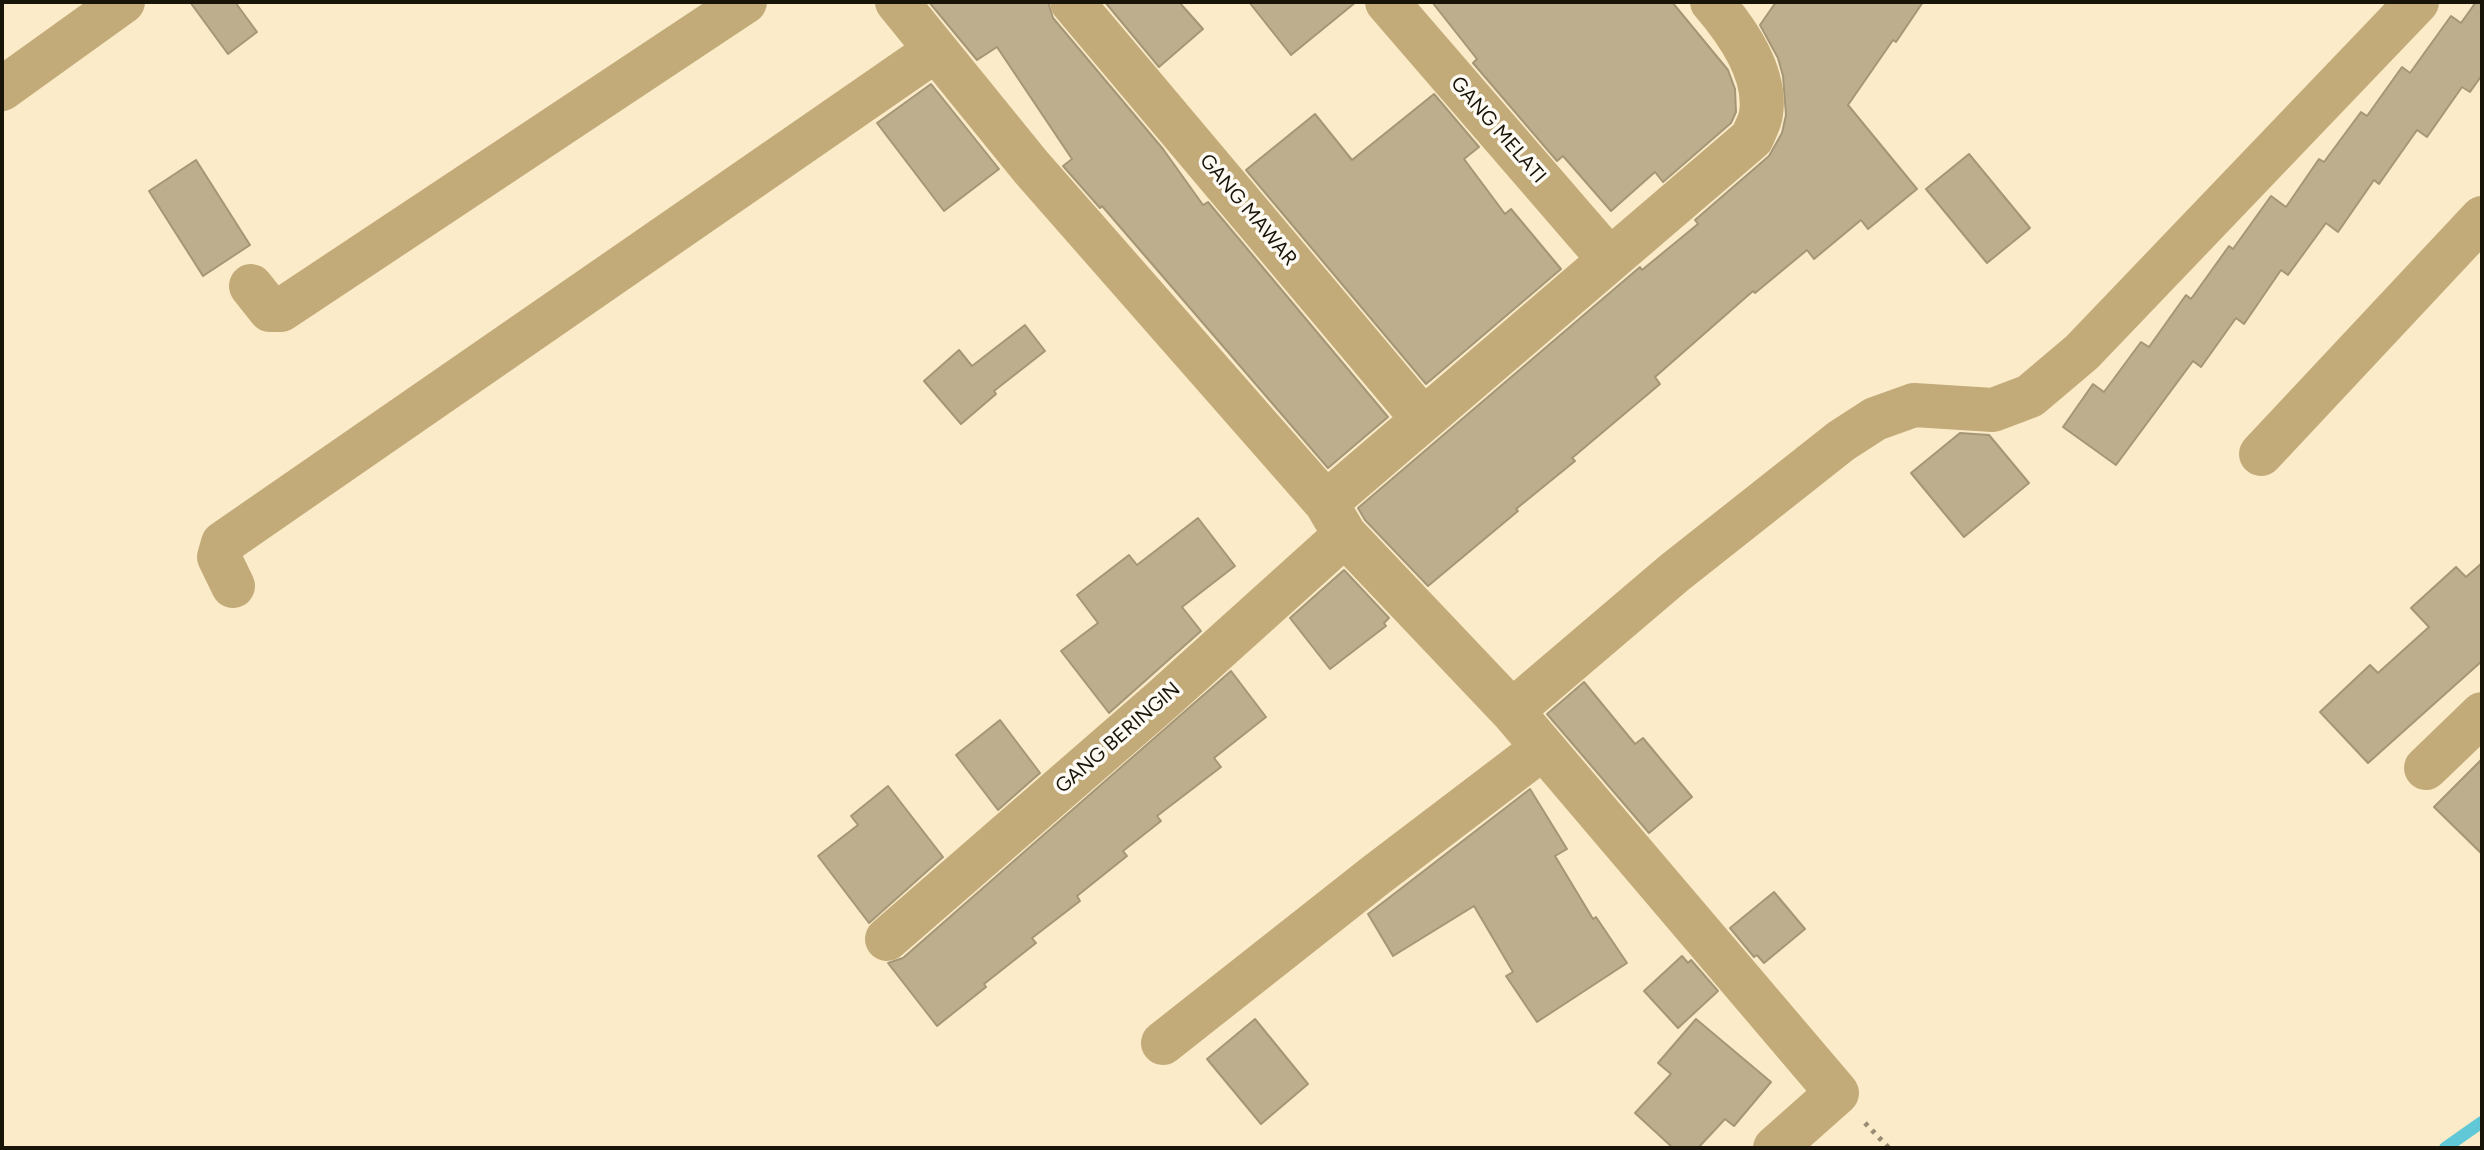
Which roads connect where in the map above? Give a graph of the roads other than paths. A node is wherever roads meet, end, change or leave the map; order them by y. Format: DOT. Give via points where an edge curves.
graph roads {
  1 [pos="123,2"];
  2 [pos="745,2"];
  3 [pos="897,2"];
  4 [pos="1072,2"];
  5 [pos="1387,2"];
  6 [pos="2417,2"];
  7 [pos="1730,10"];
  8 [pos="936,50"];
  9 [pos="2,89"];
  10 [pos="2482,218"];
  11 [pos="1609,259"];
  12 [pos="251,286"];
  13 [pos="1423,419"];
  14 [pos="2261,454"];
  15 [pos="1336,519"];
  16 [pos="233,586"];
  17 [pos="1512,711"];
  18 [pos="2482,714"];
  19 [pos="1543,748"];
  20 [pos="2426,768"];
  21 [pos="887,939"];
  22 [pos="1163,1043"];
  23 [pos="1775,1148"];
  1 -- 9 [label="street"];
  2 -- 12 [label="street" via="281,310 270,310"];
  3 -- 8 [label="street"];
  4 -- 13 [label="street, GANG MAWAR"];
  5 -- 11 [label="street, GANG MELATI"];
  6 -- 17 [label="street" via="2082,352 2030,396 1993,410 1914,405 1875,419 1674,573"];
  7 -- 11 [label="street, GANG BERINGIN" via="1761,88 1761,116 1752,138"];
  8 -- 15 [label="street"];
  8 -- 16 [label="street" via="223,543 219,557"];
  10 -- 14 [label="street"];
  11 -- 13 [label="street, GANG BERINGIN"];
  13 -- 15 [label="street, GANG BERINGIN"];
  15 -- 17 [label="street"];
  15 -- 21 [label="street, GANG BERINGIN" via="1162,700"];
  17 -- 19 [label="street"];
  18 -- 20 [label="street"];
  19 -- 22 [label="street"];
  19 -- 23 [label="street" via="1837,1093"];
}
